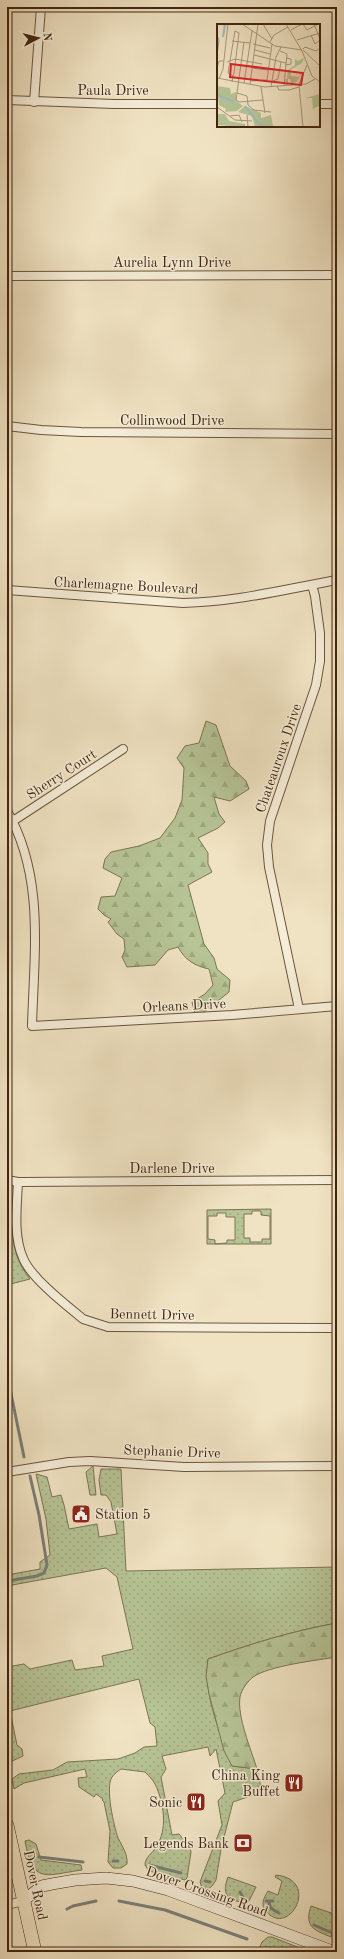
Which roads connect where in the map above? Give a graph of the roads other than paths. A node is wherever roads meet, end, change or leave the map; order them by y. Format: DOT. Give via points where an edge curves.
graph roads {
  1 [pos="41,7"];
  2 [pos="7,100"];
  3 [pos="34,102"];
  4 [pos="217,104"];
  5 [pos="320,104"];
  6 [pos="337,104"];
  7 [pos="337,275"];
  8 [pos="7,276"];
  9 [pos="7,426"];
  10 [pos="337,434"];
  11 [pos="337,580"];
  12 [pos="312,585"];
  13 [pos="7,590"];
  14 [pos="123,749"];
  15 [pos="7,811"];
  16 [pos="13,821"];
  17 [pos="337,1006"];
  18 [pos="299,1009"];
  19 [pos="7,1180"];
  20 [pos="337,1180"];
  21 [pos="18,1182"];
  22 [pos="337,1328"];
  23 [pos="337,1466"];
  24 [pos="7,1472"];
  25 [pos="7,1825"];
  26 [pos="23,1901"];
  27 [pos="7,1905"];
  28 [pos="35,1952"];
  29 [pos="335,1952"];
  1 -- 3 [label="street"];
  2 -- 3 [label="street, Paula Drive"];
  3 -- 4 [label="street, Paula Drive"];
  5 -- 6 [label="street"];
  7 -- 8 [label="street, Aurelia Lynn Drive"];
  9 -- 10 [label="street, Collinwood Drive" via="81,432"];
  11 -- 12 [label="street, Charlemagne Boulevard"];
  12 -- 13 [label="street, Charlemagne Boulevard" via="237,599 196,603"];
  12 -- 18 [label="street, Chateauroux Drive" via="320,633 320,661 316,685 276,799 267,846 269,867"];
  14 -- 16 [label="street, Sherry Court"];
  15 -- 16 [label="street"];
  16 -- 18 [label="street, Orleans Drive" via="24,847 35,911 32,1026"];
  17 -- 18 [label="street, Orleans Drive"];
  19 -- 21 [label="street, Darlene Drive"];
  20 -- 21 [label="street, Darlene Drive"];
  21 -- 22 [label="street, Bennett Drive" via="17,1236 23,1259 38,1278 83,1319 108,1327"];
  23 -- 24 [label="street, Stephanie Drive" via="184,1467 90,1461"];
  25 -- 26 [label="main road, Dover Road"];
  26 -- 27 [label="street"];
  26 -- 28 [label="main road, Dover Road"];
  26 -- 29 [label="main road, Dover Crossing Road" via="42,1886 75,1880 106,1878 133,1882 168,1890"];
}
